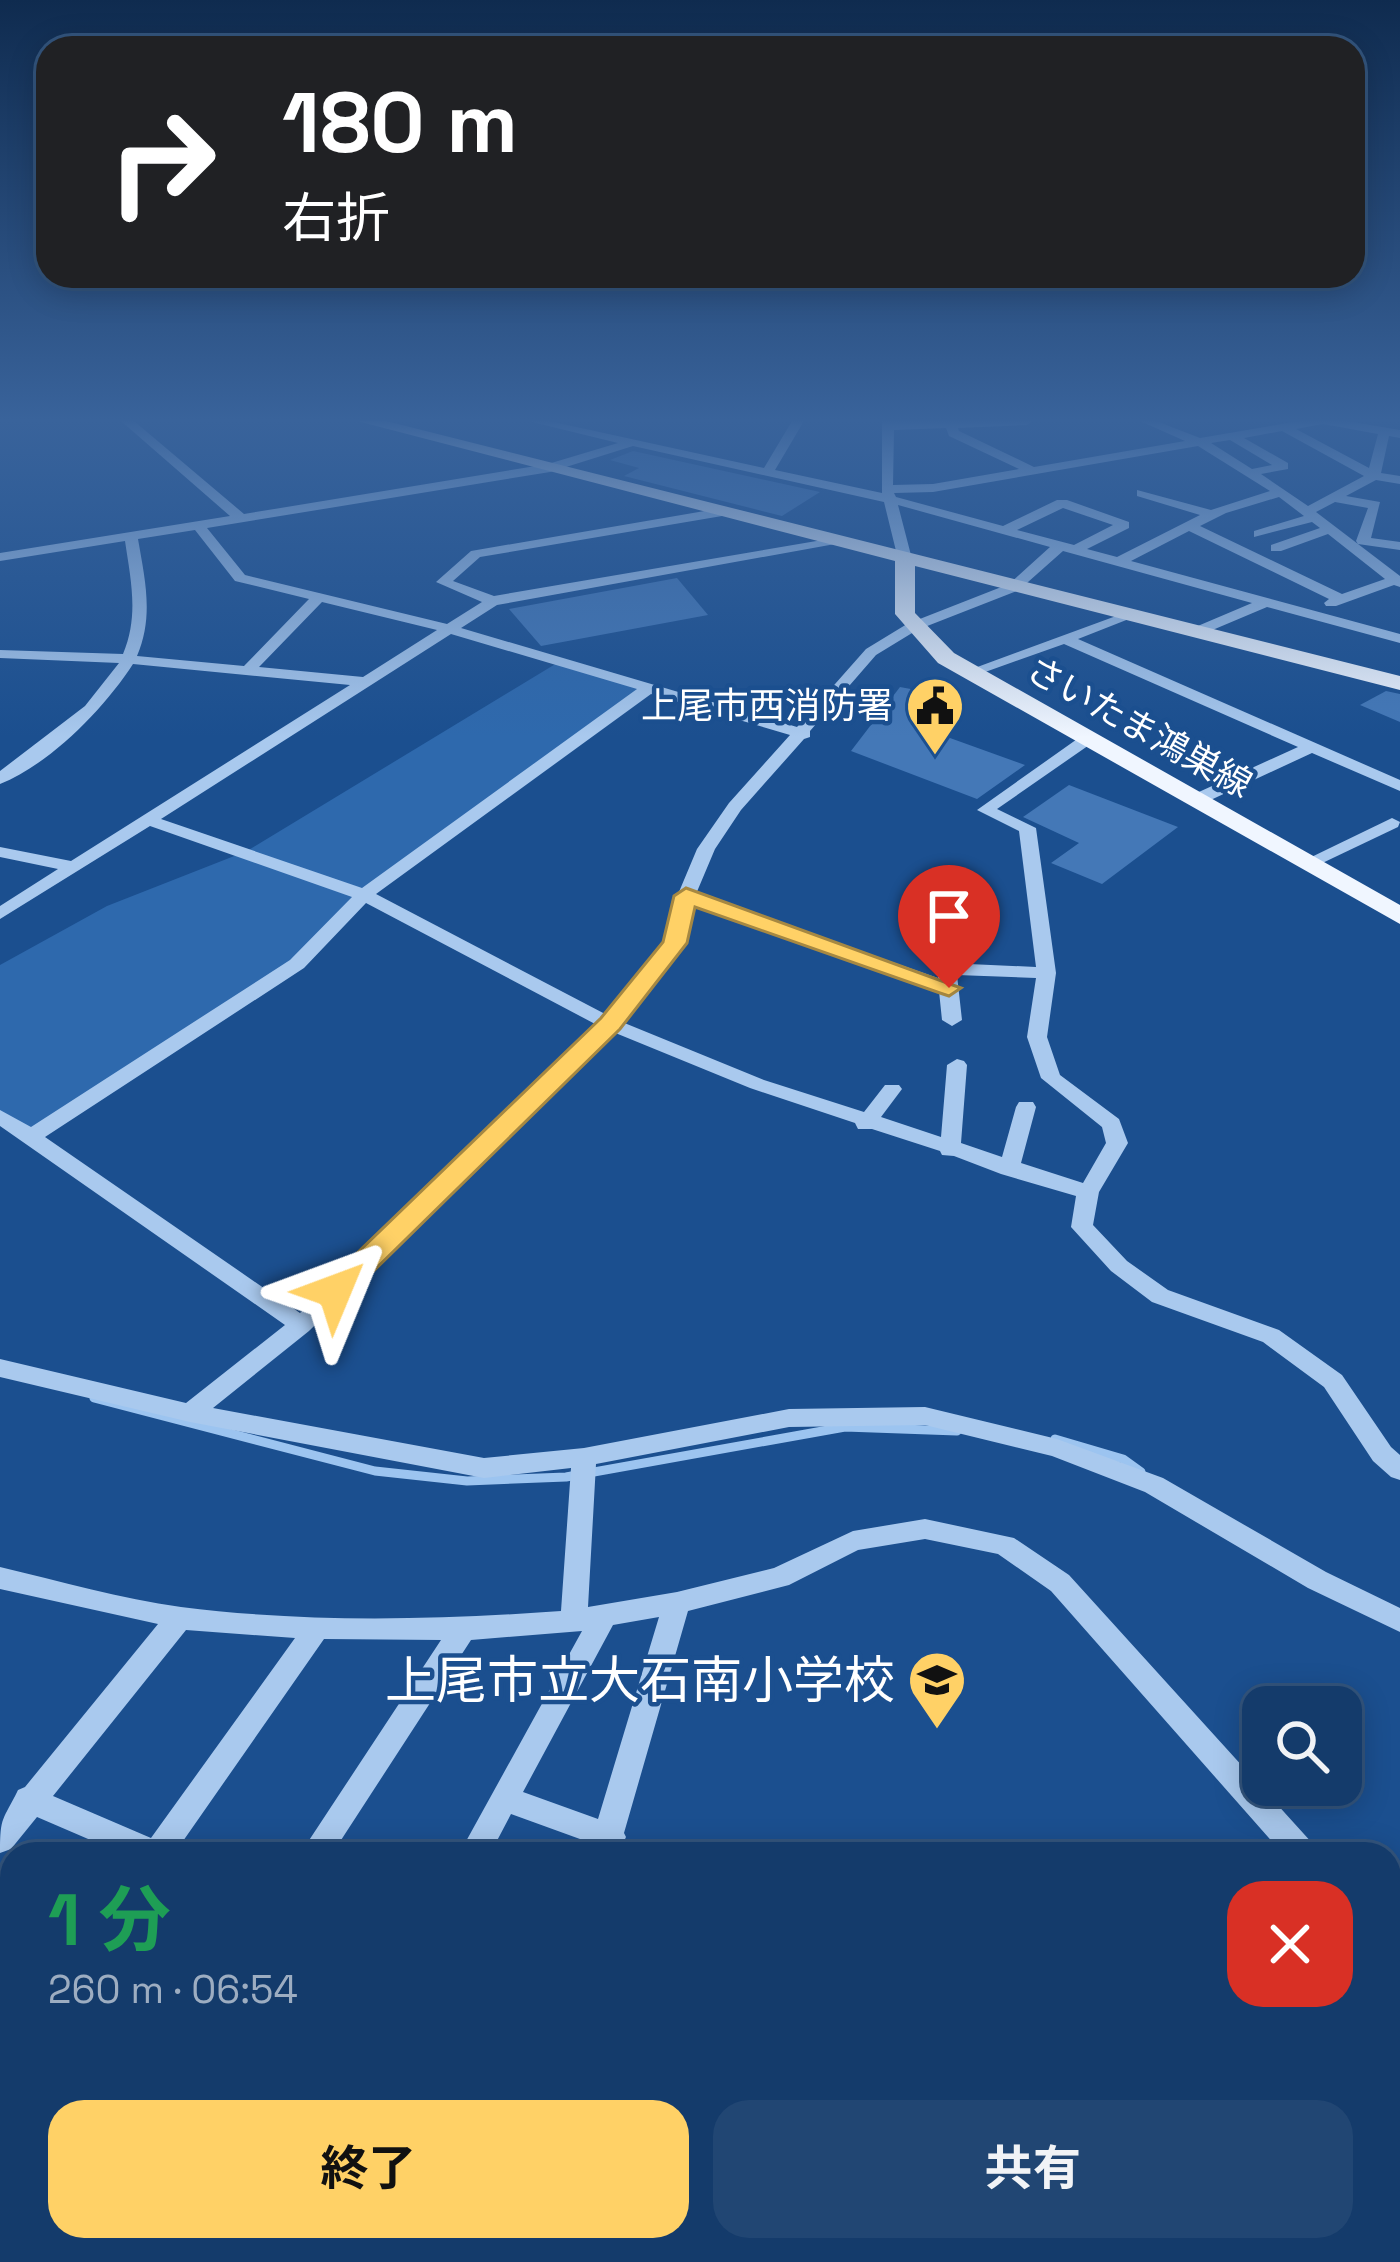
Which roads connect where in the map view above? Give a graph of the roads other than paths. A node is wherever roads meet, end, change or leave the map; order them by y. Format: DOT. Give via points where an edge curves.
graph roads {
  1 [pos="188,527"];
  2 [pos="199,527"];
  3 [pos="637,527"];
  4 [pos="781,527"];
  5 [pos="897,527"];
  6 [pos="990,527"];
  7 [pos="1013,527"];
  8 [pos="1118,527"];
  9 [pos="1184,527"];
  10 [pos="1190,527"];
  11 [pos="1278,527"];
  12 [pos="1326,527"];
  13 [pos="1368,527"];
  14 [pos="1330,530"];
  15 [pos="1004,531"];
  16 [pos="1259,534"];
  17 [pos="131,536"];
  18 [pos="835,540"];
  19 [pos="1400,546"];
  20 [pos="1067,548"];
  21 [pos="1276,548"];
  22 [pos="0,556"];
  23 [pos="905,559"];
  24 [pos="1118,562"];
  25 [pos="1396,582"];
  26 [pos="1015,587"];
  27 [pos="319,598"];
  28 [pos="1341,599"];
  29 [pos="493,601"];
  30 [pos="1264,603"];
  31 [pos="1302,613"];
  32 [pos="1132,615"];
  33 [pos="912,627"];
  34 [pos="449,628"];
  35 [pos="1198,632"];
  36 [pos="1065,639"];
  37 [pos="1400,639"];
  38 [pos="0,654"];
  39 [pos="125,659"];
  40 [pos="248,670"];
  41 [pos="969,673"];
  42 [pos="368,682"];
  43 [pos="1400,683"];
  44 [pos="650,687"];
  45 [pos="804,734"];
  46 [pos="1086,740"];
  47 [pos="1310,748"];
  48 [pos="0,778"];
  49 [pos="1400,786"];
  50 [pos="1196,800"];
  51 [pos="148,820"];
  52 [pos="1392,823"];
  53 [pos="0,852"];
  54 [pos="1308,863"];
  55 [pos="74,867"];
  56 [pos="364,895"];
  57 [pos="686,896"];
  58 [pos="0,914"];
  59 [pos="1400,916"];
  60 [pos="1046,973"];
  61 [pos="949,988"];
  62 [pos="952,1020"];
  63 [pos="610,1024"];
  64 [pos="957,1065"];
  65 [pos="892,1090"];
  66 [pos="1025,1107"];
  67 [pos="0,1117"];
  68 [pos="865,1124"];
  69 [pos="32,1136"];
  70 [pos="950,1150"];
  71 [pos="1009,1169"];
  72 [pos="1088,1192"];
  73 [pos="301,1324"];
  74 [pos="0,1369"];
  75 [pos="190,1413"];
  76 [pos="584,1457"];
  77 [pos="1400,1470"];
  78 [pos="0,1578"];
  79 [pos="677,1604"];
  80 [pos="179,1618"];
  81 [pos="589,1619"];
  82 [pos="1400,1621"];
  83 [pos="317,1628"];
  84 [pos="463,1629"];
  85 [pos="504,1798"];
  86 [pos="28,1799"];
  87 [pos="0,1840"];
  88 [pos="129,1842"];
  89 [pos="165,1842"];
  90 [pos="323,1842"];
  91 [pos="480,1842"];
  92 [pos="598,1842"];
  93 [pos="608,1842"];
  94 [pos="1291,1842"];
  1 -- 17 [label="street"];
  2 -- 27 [label="street" via="239,578"];
  3 -- 29 [label="street" via="476,554 443,582"];
  4 -- 18 [label="main road"];
  5 -- 23 [label="street"];
  6 -- 15 [label="street"];
  7 -- 15 [label="street"];
  8 -- 20 [label="street"];
  9 -- 24 [label="street"];
  10 -- 28 [label="street"];
  11 -- 16 [label="street"];
  12 -- 14 [label="street"];
  13 -- 19 [label="street" via="1363,541"];
  14 -- 21 [label="street"];
  14 -- 25 [label="street"];
  15 -- 20 [label="street"];
  17 -- 22 [label="street"];
  17 -- 39 [label="street" via="141,615"];
  18 -- 23 [label="main road"];
  18 -- 29 [label="street"];
  20 -- 24 [label="street"];
  20 -- 26 [label="street"];
  23 -- 26 [label="main road"];
  23 -- 33 [label="main road"];
  24 -- 30 [label="street"];
  25 -- 28 [label="street"];
  26 -- 32 [label="main road"];
  26 -- 33 [label="street"];
  27 -- 34 [label="street"];
  27 -- 40 [label="street"];
  28 -- 31 [label="street"];
  29 -- 34 [label="street"];
  30 -- 31 [label="street"];
  30 -- 35 [label="street"];
  31 -- 37 [label="street"];
  32 -- 35 [label="main road"];
  32 -- 36 [label="street"];
  33 -- 41 [label="main road, さいたま鴻巣線"];
  33 -- 45 [label="street" via="871,652"];
  34 -- 42 [label="street"];
  34 -- 44 [label="street"];
  35 -- 43 [label="main road"];
  36 -- 41 [label="street"];
  36 -- 47 [label="street"];
  38 -- 39 [label="street"];
  39 -- 40 [label="street"];
  39 -- 48 [label="street" via="74,728"];
  40 -- 42 [label="street"];
  41 -- 46 [label="main road, さいたま鴻巣線"];
  42 -- 51 [label="street"];
  44 -- 45 [label="street"];
  44 -- 56 [label="street"];
  45 -- 57 [label="street" via="735,807"];
  46 -- 50 [label="main road, さいたま鴻巣線"];
  46 -- 60 [label="street" via="986,810 1027,828"];
  47 -- 49 [label="street"];
  47 -- 50 [label="street"];
  50 -- 54 [label="main road, さいたま鴻巣線"];
  51 -- 55 [label="street"];
  51 -- 56 [label="street"];
  52 -- 54 [label="street"];
  53 -- 55 [label="street"];
  54 -- 59 [label="main road, さいたま鴻巣線"];
  55 -- 58 [label="street"];
  56 -- 63 [label="street"];
  56 -- 69 [label="street" via="297,964"];
  57 -- 61 [label="street"];
  57 -- 63 [label="street" via="675,943"];
  60 -- 61 [label="street" via="947,969"];
  60 -- 72 [label="street" via="1036,1037 1051,1078 1112,1124 1117,1143"];
  61 -- 62 [label="street"];
  63 -- 68 [label="street"];
  63 -- 73 [label="street"];
  64 -- 70 [label="street"];
  65 -- 68 [label="street"];
  66 -- 71 [label="street"];
  67 -- 69 [label="street"];
  68 -- 70 [label="street"];
  69 -- 73 [label="street"];
  70 -- 71 [label="street"];
  71 -- 72 [label="street"];
  72 -- 77 [label="street" via="1082,1227 1119,1266 1160,1296 1271,1336 1302,1358 1333,1381"];
  73 -- 75 [label="street"];
  74 -- 75 [label="street"];
  75 -- 76 [label="street" via="484,1468"];
  76 -- 81 [label="street"];
  76 -- 82 [label="street" via="789,1418 925,1416 1057,1448 1154,1486"];
  78 -- 80 [label="street"];
  79 -- 81 [label="street"];
  79 -- 93 [label="street"];
  79 -- 94 [label="street" via="779,1577 853,1541 925,1529 1005,1545 1060,1583"];
  80 -- 83 [label="street"];
  80 -- 86 [label="street"];
  81 -- 84 [label="street"];
  81 -- 85 [label="street"];
  83 -- 84 [label="street"];
  83 -- 89 [label="street"];
  84 -- 90 [label="street"];
  85 -- 91 [label="street"];
  85 -- 92 [label="street"];
  86 -- 87 [label="street"];
  86 -- 88 [label="street"];
}
